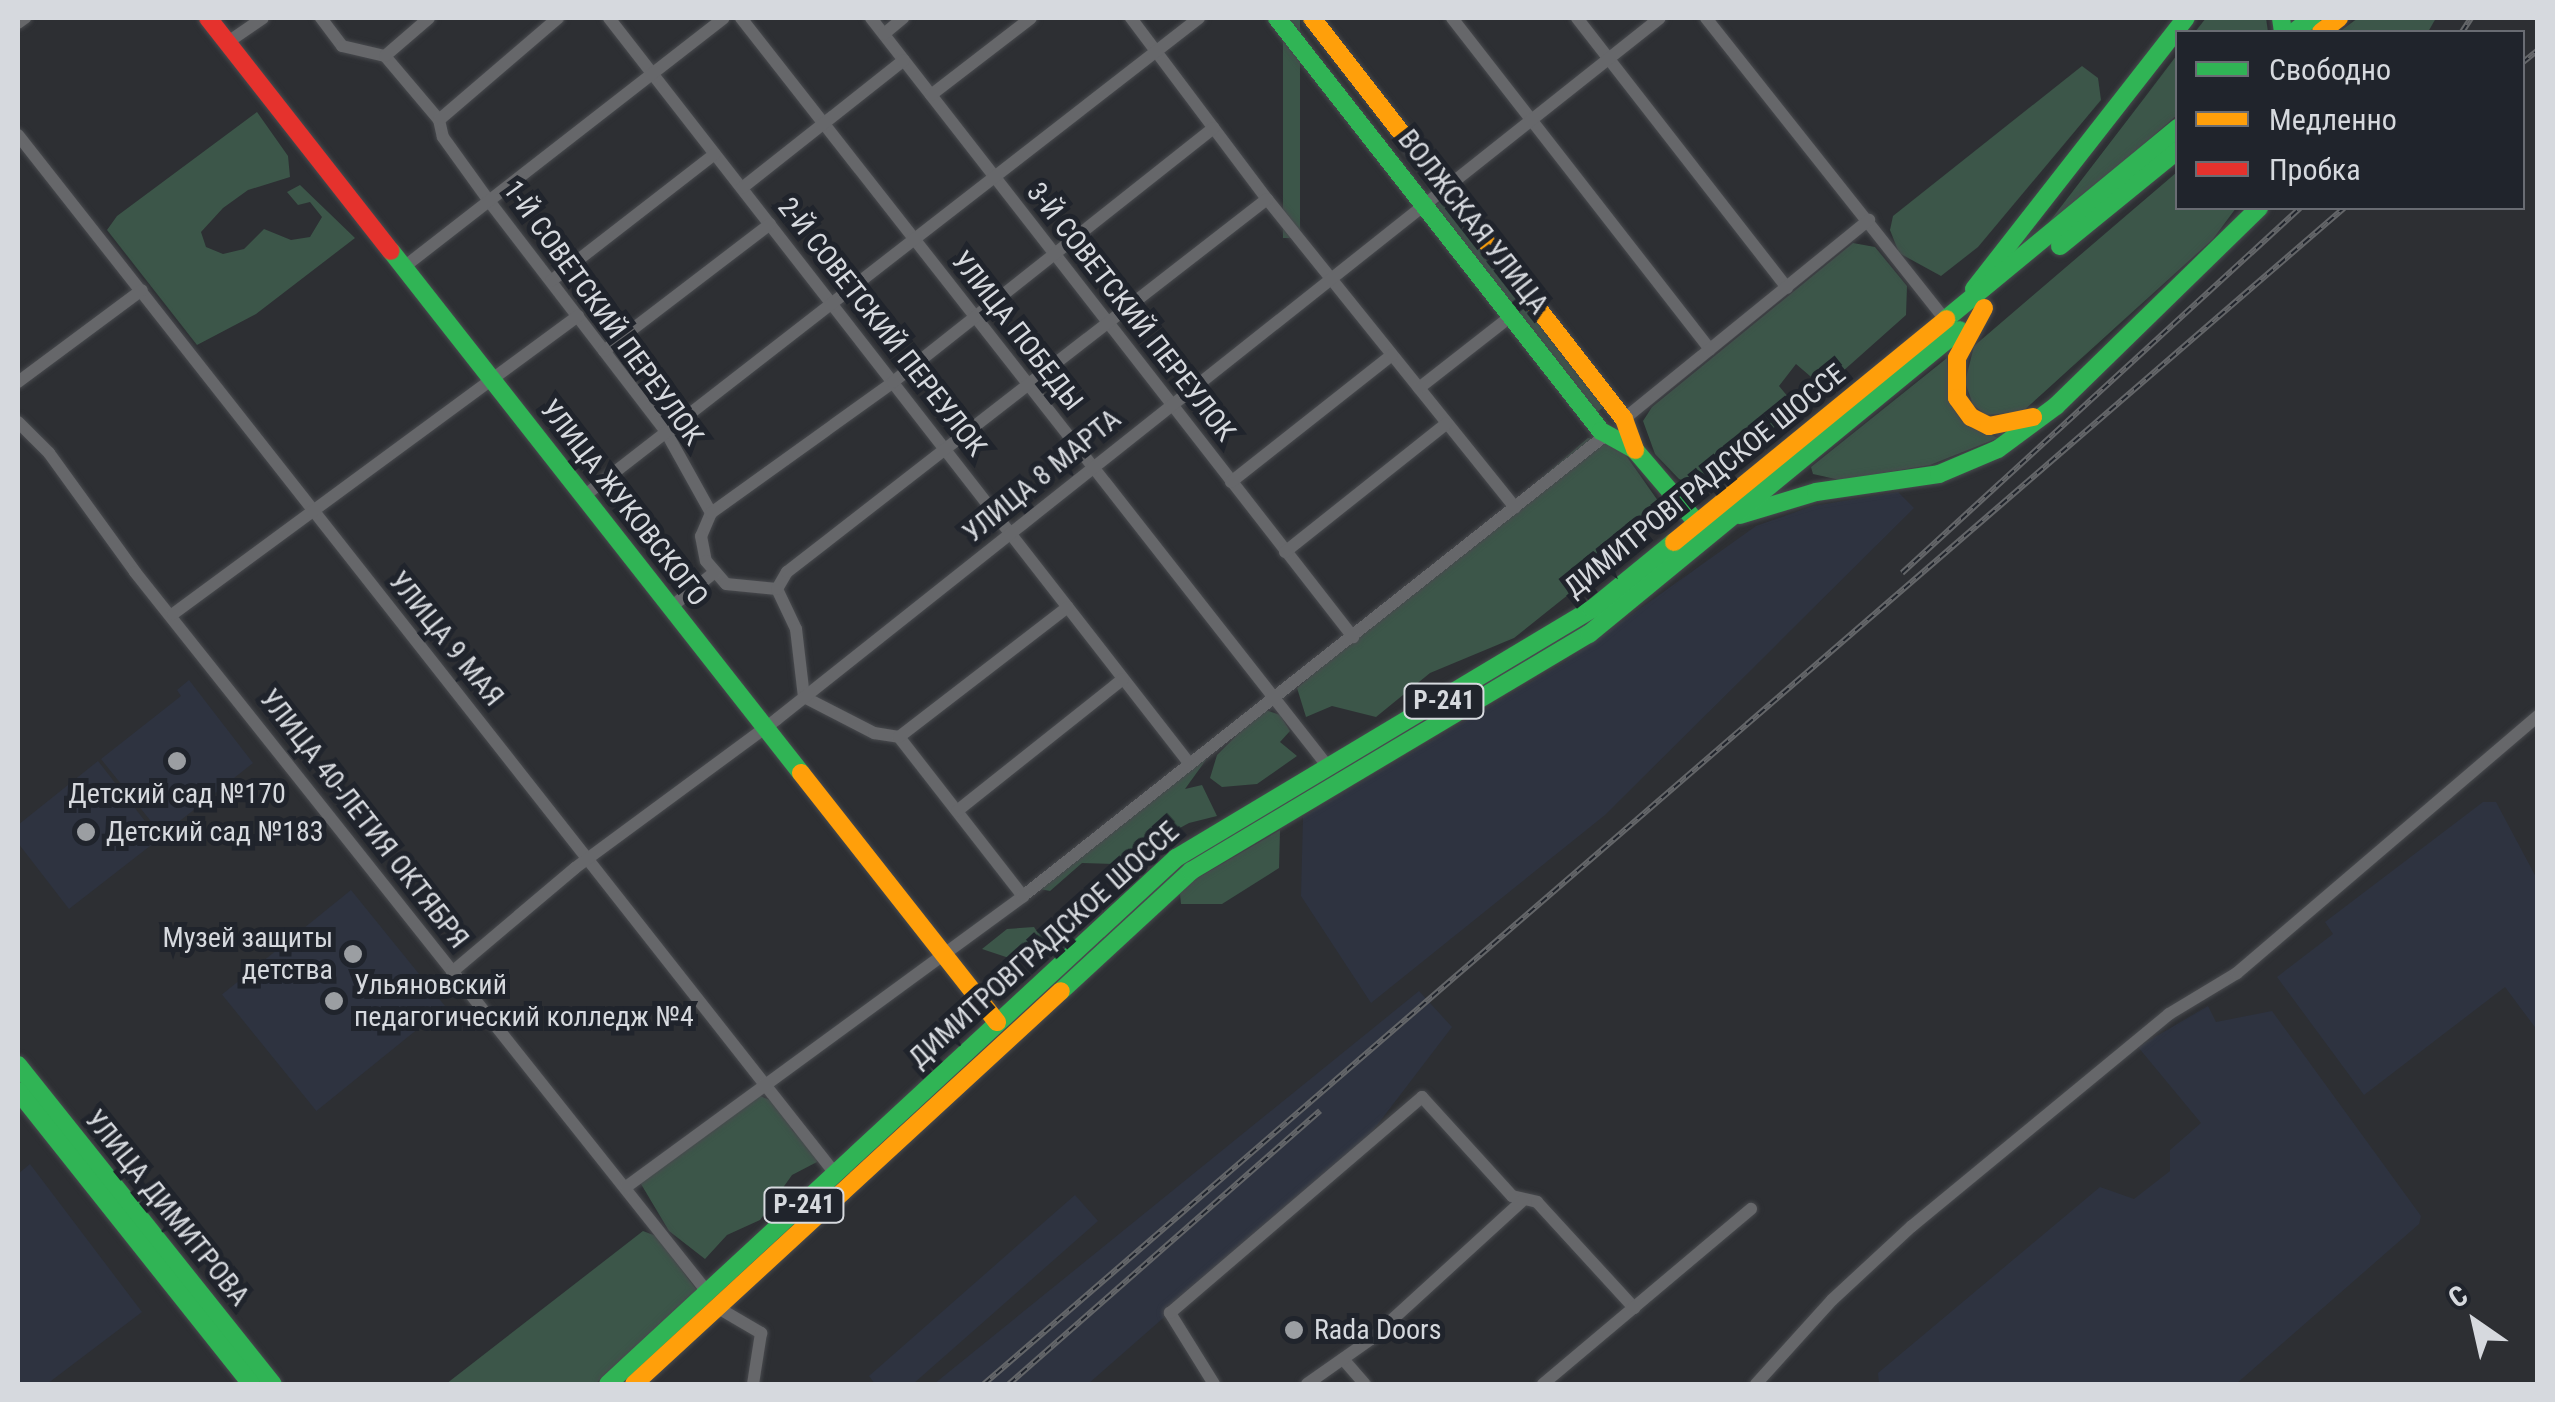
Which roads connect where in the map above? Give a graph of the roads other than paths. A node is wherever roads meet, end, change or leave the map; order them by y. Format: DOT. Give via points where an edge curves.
graph roads {
  1 [pos="25,18"];
  2 [pos="208,18"];
  3 [pos="262,18"];
  4 [pos="322,18"];
  5 [pos="429,18"];
  6 [pos="558,18"];
  7 [pos="608,18"];
  8 [pos="724,18"];
  9 [pos="741,18"];
  10 [pos="871,18"];
  11 [pos="902,18"];
  12 [pos="1031,18"];
  13 [pos="1132,18"];
  14 [pos="1200,18"];
  15 [pos="1277,18"];
  16 [pos="1312,18"];
  17 [pos="1452,18"];
  18 [pos="1577,18"];
  19 [pos="1660,18"];
  20 [pos="1706,18"];
  21 [pos="18,23"];
  22 [pos="2175,32"];
  23 [pos="884,34"];
  24 [pos="228,42"];
  25 [pos="1157,50"];
  26 [pos="385,56"];
  27 [pos="1608,57"];
  28 [pos="904,60"];
  29 [pos="652,73"];
  30 [pos="932,95"];
  31 [pos="1532,118"];
  32 [pos="439,120"];
  33 [pos="824,123"];
  34 [pos="1214,128"];
  35 [pos="2175,131"];
  36 [pos="18,134"];
  37 [pos="2175,152"];
  38 [pos="715,154"];
  39 [pos="995,177"];
  40 [pos="742,188"];
  41 [pos="1445,190"];
  42 [pos="1266,200"];
  43 [pos="489,201"];
  44 [pos="1425,205"];
  45 [pos="2256,210"];
  46 [pos="1869,220"];
  47 [pos="770,224"];
  48 [pos="915,240"];
  49 [pos="1054,255"];
  50 [pos="404,267"];
  51 [pos="1333,278"];
  52 [pos="551,281"];
  53 [pos="1786,288"];
  54 [pos="142,290"];
  55 [pos="833,304"];
  56 [pos="1984,308"];
  57 [pos="578,316"];
  58 [pos="1512,316"];
  59 [pos="977,318"];
  60 [pos="1953,322"];
  61 [pos="1109,324"];
  62 [pos="1710,350"];
  63 [pos="604,351"];
  64 [pos="1392,355"];
  65 [pos="493,381"];
  66 [pos="18,382"];
  67 [pos="894,382"];
  68 [pos="1029,386"];
  69 [pos="1419,388"];
  70 [pos="1171,406"];
  71 [pos="2056,406"];
  72 [pos="1624,419"];
  73 [pos="18,422"];
  74 [pos="1446,424"];
  75 [pos="666,432"];
  76 [pos="1607,434"];
  77 [pos="1634,450"];
  78 [pos="947,452"];
  79 [pos="1091,468"];
  80 [pos="1230,482"];
  81 [pos="584,496"];
  82 [pos="1515,508"];
  83 [pos="711,513"];
  84 [pos="312,515"];
  85 [pos="1740,516"];
  86 [pos="1705,532"];
  87 [pos="1010,534"];
  88 [pos="1285,552"];
  89 [pos="715,572"];
  90 [pos="777,589"];
  91 [pos="1068,606"];
  92 [pos="671,607"];
  93 [pos="172,614"];
  94 [pos="1353,637"];
  95 [pos="1123,679"];
  96 [pos="804,697"];
  97 [pos="1276,700"];
  98 [pos="2538,716"];
  99 [pos="765,727"];
  100 [pos="899,737"];
  101 [pos="1189,763"];
  102 [pos="1329,768"];
  103 [pos="957,811"];
  104 [pos="590,856"];
  105 [pos="1023,896"];
  106 [pos="942,952"];
  107 [pos="452,972"];
  108 [pos="996,1022"];
  109 [pos="1010,1038"];
  110 [pos="18,1065"];
  111 [pos="768,1087"];
  112 [pos="18,1091"];
  113 [pos="58,1128"];
  114 [pos="836,1174"];
  115 [pos="626,1187"];
  116 [pos="1522,1200"];
  117 [pos="1750,1209"];
  118 [pos="721,1308"];
  119 [pos="1634,1308"];
  120 [pos="1342,1360"];
  121 [pos="251,1384"];
  122 [pos="273,1384"];
  123 [pos="608,1384"];
  124 [pos="634,1384"];
  125 [pos="752,1384"];
  126 [pos="1214,1384"];
  127 [pos="1308,1384"];
  128 [pos="1364,1384"];
  129 [pos="1543,1384"];
  130 [pos="1756,1384"];
  1 -- 21 [label="street"];
  2 -- 24 [label="main road, УЛИЦА ЖУКОВСКОГО"];
  3 -- 24 [label="street"];
  4 -- 26 [label="street" via="342,46"];
  5 -- 26 [label="street"];
  6 -- 32 [label="street"];
  7 -- 29 [label="street, 2-Й СОВЕТСКИЙ ПЕРЕУЛОК"];
  8 -- 29 [label="street"];
  9 -- 33 [label="street, УЛИЦА ПОБЕДЫ"];
  10 -- 23 [label="street, 3-Й СОВЕТСКИЙ ПЕРЕУЛОК"];
  11 -- 23 [label="street"];
  12 -- 30 [label="street"];
  13 -- 25 [label="street"];
  14 -- 25 [label="street"];
  15 -- 44 [label="main road, ВОЛЖСКАЯ УЛИЦА"];
  16 -- 41 [label="main road, ВОЛЖСКАЯ УЛИЦА"];
  17 -- 31 [label="street"];
  18 -- 27 [label="street"];
  19 -- 27 [label="street, УЛИЦА 8 МАРТА"];
  20 -- 46 [label="street"];
  22 -- 60 [label="main road"];
  23 -- 28 [label="street, 3-Й СОВЕТСКИЙ ПЕРЕУЛОК"];
  24 -- 50 [label="main road, УЛИЦА ЖУКОВСКОГО"];
  25 -- 34 [label="street"];
  25 -- 39 [label="street"];
  26 -- 32 [label="street, 1-Й СОВЕТСКИЙ ПЕРЕУЛОК"];
  27 -- 31 [label="street, УЛИЦА 8 МАРТА"];
  27 -- 53 [label="street"];
  28 -- 30 [label="street, 3-Й СОВЕТСКИЙ ПЕРЕУЛОК"];
  28 -- 33 [label="street"];
  29 -- 38 [label="street, 2-Й СОВЕТСКИЙ ПЕРЕУЛОК"];
  29 -- 43 [label="street"];
  30 -- 39 [label="street, 3-Й СОВЕТСКИЙ ПЕРЕУЛОК"];
  31 -- 41 [label="street, УЛИЦА 8 МАРТА"];
  31 -- 62 [label="street"];
  32 -- 43 [label="street, 1-Й СОВЕТСКИЙ ПЕРЕУЛОК" via="443,137"];
  33 -- 40 [label="street"];
  33 -- 48 [label="street, УЛИЦА ПОБЕДЫ"];
  34 -- 42 [label="street"];
  34 -- 49 [label="street"];
  35 -- 60 [label="main road, Р-241"];
  36 -- 54 [label="street, УЛИЦА 9 МАЯ"];
  37 -- 56 [label="main road, Р-241"];
  38 -- 40 [label="street, 2-Й СОВЕТСКИЙ ПЕРЕУЛОК"];
  38 -- 52 [label="street"];
  39 -- 48 [label="street"];
  39 -- 49 [label="street, 3-Й СОВЕТСКИЙ ПЕРЕУЛОК"];
  40 -- 47 [label="street, 2-Й СОВЕТСКИЙ ПЕРЕУЛОК"];
  41 -- 44 [label="street, УЛИЦА 8 МАРТА"];
  41 -- 72 [label="main road, ВОЛЖСКАЯ УЛИЦА"];
  42 -- 51 [label="street"];
  42 -- 61 [label="street"];
  43 -- 50 [label="street"];
  43 -- 52 [label="street, 1-Й СОВЕТСКИЙ ПЕРЕУЛОК"];
  44 -- 51 [label="street, УЛИЦА 8 МАРТА"];
  44 -- 58 [label="main road, ВОЛЖСКАЯ УЛИЦА"];
  45 -- 71 [label="main road" via="2226,248"];
  46 -- 53 [label="street"];
  46 -- 60 [label="street"];
  47 -- 55 [label="street, 2-Й СОВЕТСКИЙ ПЕРЕУЛОК"];
  47 -- 63 [label="street"];
  48 -- 55 [label="street"];
  48 -- 59 [label="street, УЛИЦА ПОБЕДЫ"];
  49 -- 59 [label="street"];
  49 -- 61 [label="street, 3-Й СОВЕТСКИЙ ПЕРЕУЛОК"];
  50 -- 65 [label="main road, УЛИЦА ЖУКОВСКОГО"];
  51 -- 64 [label="street"];
  51 -- 70 [label="street, УЛИЦА 8 МАРТА"];
  52 -- 57 [label="street, 1-Й СОВЕТСКИЙ ПЕРЕУЛОК"];
  53 -- 62 [label="street"];
  54 -- 66 [label="street"];
  54 -- 84 [label="street, УЛИЦА 9 МАЯ"];
  55 -- 67 [label="street, 2-Й СОВЕТСКИЙ ПЕРЕУЛОК"];
  55 -- 75 [label="street"];
  56 -- 60 [label="main road, Р-241"];
  56 -- 71 [label="main road" via="1955,364 1961,406 1976,421 2002,428"];
  57 -- 63 [label="street, 1-Й СОВЕТСКИЙ ПЕРЕУЛОК"];
  57 -- 65 [label="street"];
  58 -- 69 [label="street"];
  58 -- 76 [label="main road, ВОЛЖСКАЯ УЛИЦА"];
  59 -- 67 [label="street"];
  59 -- 68 [label="street, УЛИЦА ПОБЕДЫ"];
  60 -- 85 [label="main road, ДИМИТРОВГРАДСКОЕ ШОССЕ / Р-241"];
  60 -- 86 [label="main road, ДИМИТРОВГРАДСКОЕ ШОССЕ / Р-241"];
  61 -- 68 [label="street"];
  61 -- 70 [label="street, 3-Й СОВЕТСКИЙ ПЕРЕУЛОК"];
  62 -- 72 [label="street"];
  63 -- 75 [label="street, 1-Й СОВЕТСКИЙ ПЕРЕУЛОК"];
  64 -- 69 [label="street"];
  64 -- 80 [label="street"];
  65 -- 81 [label="main road, УЛИЦА ЖУКОВСКОГО"];
  65 -- 84 [label="street"];
  67 -- 78 [label="street, 2-Й СОВЕТСКИЙ ПЕРЕУЛОК"];
  67 -- 83 [label="street"];
  68 -- 78 [label="street"];
  68 -- 79 [label="street, УЛИЦА ПОБЕДЫ"];
  69 -- 74 [label="street"];
  70 -- 79 [label="street, УЛИЦА 8 МАРТА"];
  70 -- 80 [label="street, 3-Й СОВЕТСКИЙ ПЕРЕУЛОК"];
  71 -- 85 [label="main road" via="2021,436 1959,467 1816,492"];
  72 -- 77 [label="main road, ВОЛЖСКАЯ УЛИЦА"];
  73 -- 93 [label="street, УЛИЦА 40-ЛЕТИЯ ОКТЯБРЯ"];
  74 -- 82 [label="street"];
  74 -- 88 [label="street"];
  75 -- 81 [label="street"];
  75 -- 83 [label="street, 1-Й СОВЕТСКИЙ ПЕРЕУЛОК"];
  76 -- 77 [label="main road, ВОЛЖСКАЯ УЛИЦА"];
  76 -- 82 [label="street"];
  77 -- 86 [label="main road, ВОЛЖСКАЯ УЛИЦА"];
  78 -- 87 [label="street, 2-Й СОВЕТСКИЙ ПЕРЕУЛОК"];
  78 -- 90 [label="street" via="787,572"];
  79 -- 87 [label="street, УЛИЦА 8 МАРТА"];
  79 -- 97 [label="street, УЛИЦА ПОБЕДЫ"];
  80 -- 88 [label="street, 3-Й СОВЕТСКИЙ ПЕРЕУЛОК"];
  81 -- 92 [label="main road, УЛИЦА ЖУКОВСКОГО"];
  82 -- 94 [label="street"];
  83 -- 89 [label="street" via="700,536"];
  84 -- 93 [label="street"];
  84 -- 104 [label="street, УЛИЦА 9 МАЯ"];
  85 -- 86 [label="main road, ДИМИТРОВГРАДСКОЕ ШОССЕ / Р-241"];
  86 -- 102 [label="main road, ДИМИТРОВГРАДСКОЕ ШОССЕ / Р-241" via="1545,642"];
  86 -- 109 [label="main road, ДИМИТРОВГРАДСКОЕ ШОССЕ / Р-241" via="1589,634 1191,871"];
  87 -- 91 [label="street, 2-Й СОВЕТСКИЙ ПЕРЕУЛОК"];
  87 -- 96 [label="street, УЛИЦА 8 МАРТА"];
  88 -- 94 [label="street, 3-Й СОВЕТСКИЙ ПЕРЕУЛОК"];
  89 -- 90 [label="street" via="726,584"];
  89 -- 92 [label="street"];
  90 -- 96 [label="street" via="796,629"];
  91 -- 95 [label="street, 2-Й СОВЕТСКИЙ ПЕРЕУЛОК"];
  91 -- 100 [label="street"];
  92 -- 99 [label="main road, УЛИЦА ЖУКОВСКОГО"];
  93 -- 107 [label="street, УЛИЦА 40-ЛЕТИЯ ОКТЯБРЯ"];
  94 -- 97 [label="street"];
  95 -- 101 [label="street, 2-Й СОВЕТСКИЙ ПЕРЕУЛОК"];
  95 -- 103 [label="street"];
  96 -- 99 [label="street, УЛИЦА 8 МАРТА"];
  96 -- 100 [label="street" via="874,734"];
  97 -- 101 [label="street"];
  97 -- 102 [label="street, УЛИЦА ПОБЕДЫ"];
  98 -- 130 [label="street" via="2236,973 2169,1014 1912,1226"];
  99 -- 104 [label="street, УЛИЦА 8 МАРТА"];
  99 -- 106 [label="main road, УЛИЦА ЖУКОВСКОГО"];
  100 -- 103 [label="street"];
  101 -- 105 [label="street"];
  102 -- 108 [label="main road, ДИМИТРОВГРАДСКОЕ ШОССЕ / Р-241" via="1176,858"];
  103 -- 105 [label="street"];
  104 -- 107 [label="street, УЛИЦА 8 МАРТА"];
  104 -- 111 [label="street, УЛИЦА 9 МАЯ"];
  105 -- 106 [label="street"];
  106 -- 108 [label="main road, УЛИЦА ЖУКОВСКОГО"];
  106 -- 111 [label="street"];
  107 -- 115 [label="street, УЛИЦА 40-ЛЕТИЯ ОКТЯБРЯ"];
  108 -- 109 [label="main road, УЛИЦА ЖУКОВСКОГО"];
  108 -- 114 [label="main road, ДИМИТРОВГРАДСКОЕ ШОССЕ / Р-241"];
  109 -- 118 [label="main road, ДИМИТРОВГРАДСКОЕ ШОССЕ / Р-241"];
  110 -- 113 [label="main road, УЛИЦА ДИМИТРОВА"];
  111 -- 114 [label="street, УЛИЦА 9 МАЯ"];
  111 -- 115 [label="street"];
  112 -- 113 [label="main road, УЛИЦА ДИМИТРОВА"];
  113 -- 121 [label="main road, УЛИЦА ДИМИТРОВА"];
  113 -- 122 [label="main road, УЛИЦА ДИМИТРОВА"];
  114 -- 118 [label="main road, ДИМИТРОВГРАДСКОЕ ШОССЕ / Р-241"];
  115 -- 118 [label="street, УЛИЦА 40-ЛЕТИЯ ОКТЯБРЯ"];
  116 -- 119 [label="street" via="1538,1202"];
  116 -- 120 [label="street"];
  116 -- 126 [label="street" via="1422,1097 1170,1313"];
  117 -- 119 [label="street"];
  118 -- 123 [label="main road, ДИМИТРОВГРАДСКОЕ ШОССЕ / Р-241"];
  118 -- 124 [label="main road, ДИМИТРОВГРАДСКОЕ ШОССЕ / Р-241"];
  118 -- 125 [label="street, УЛИЦА 40-ЛЕТИЯ ОКТЯБРЯ" via="761,1333"];
  119 -- 129 [label="street"];
  120 -- 127 [label="street"];
  120 -- 128 [label="street"];
}
